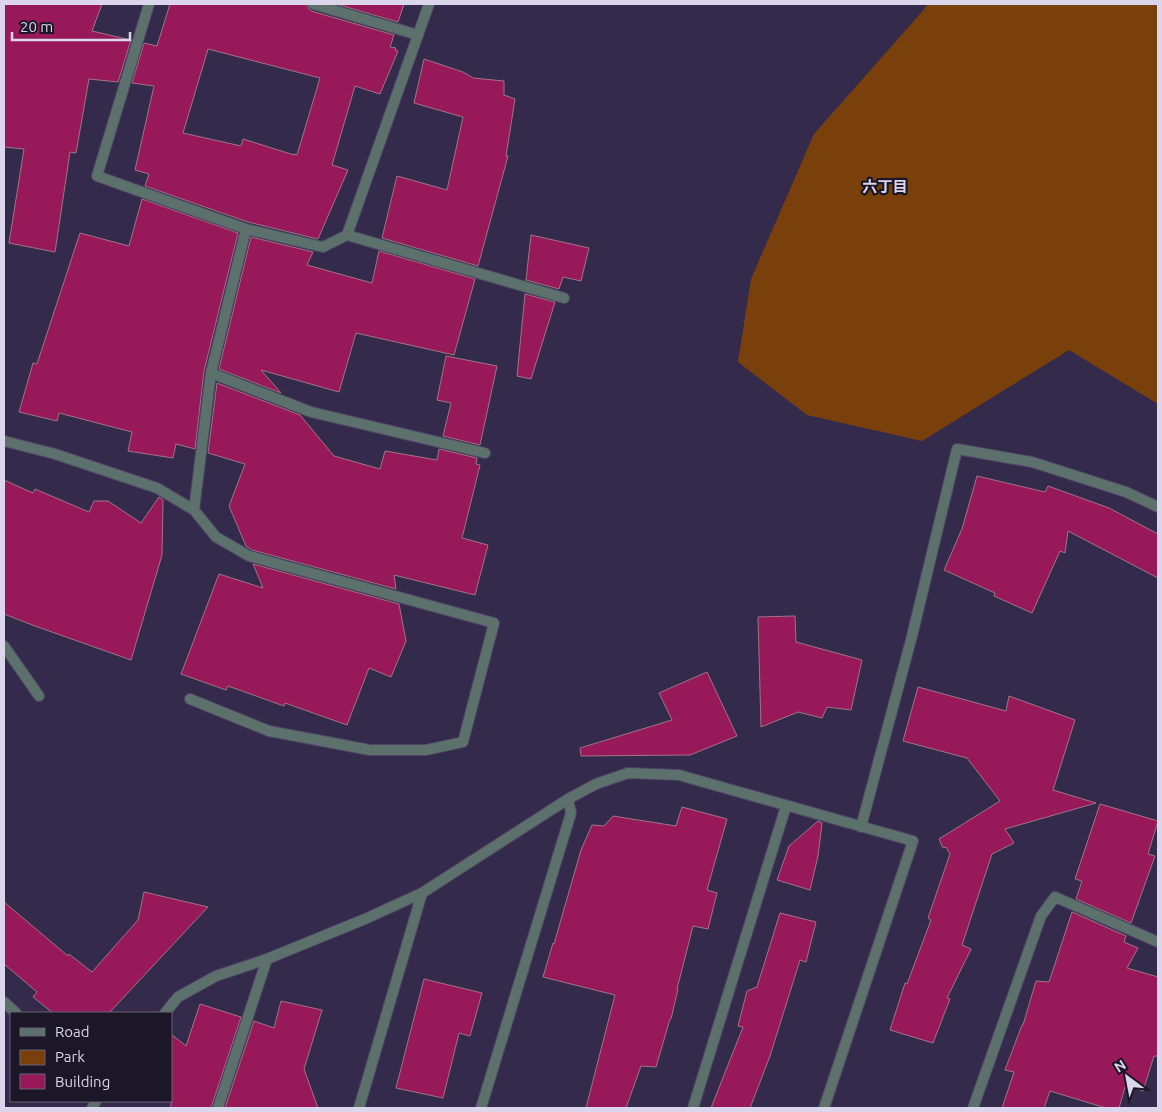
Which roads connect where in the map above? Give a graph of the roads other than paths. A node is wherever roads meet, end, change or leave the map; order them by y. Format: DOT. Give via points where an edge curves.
graph roads {
  1 [pos="149,4"];
  2 [pos="313,4"];
  3 [pos="429,4"];
  4 [pos="418,35"];
  5 [pos="246,229"];
  6 [pos="347,235"];
  7 [pos="564,298"];
  8 [pos="211,373"];
  9 [pos="4,441"];
  10 [pos="485,453"];
  11 [pos="1158,508"];
  12 [pos="194,510"];
  13 [pos="4,646"];
  14 [pos="40,696"];
  15 [pos="190,699"];
  16 [pos="568,799"];
  17 [pos="786,806"];
  18 [pos="861,827"];
  19 [pos="422,893"];
  20 [pos="1158,942"];
  21 [pos="267,959"];
  22 [pos="4,1002"];
  23 [pos="15,1012"];
  24 [pos="166,1012"];
  25 [pos="218,1108"];
  26 [pos="359,1108"];
  27 [pos="481,1108"];
  28 [pos="693,1108"];
  29 [pos="824,1108"];
  30 [pos="973,1108"];
  1 -- 5 [label="street" via="97,176"];
  2 -- 4 [label="street"];
  3 -- 4 [label="street"];
  4 -- 6 [label="street"];
  5 -- 6 [label="street" via="323,248"];
  5 -- 8 [label="street"];
  6 -- 7 [label="street"];
  8 -- 10 [label="street" via="311,412"];
  8 -- 12 [label="street"];
  9 -- 12 [label="street" via="55,454 157,488"];
  11 -- 18 [label="street" via="1126,492 1032,462 957,449"];
  12 -- 15 [label="street" via="216,536 249,556 494,623 463,742 426,750 370,750 269,731"];
  13 -- 14 [label="street"];
  16 -- 17 [label="street" via="596,784 628,773 679,775"];
  16 -- 19 [label="street"];
  16 -- 27 [label="street" via="571,813"];
  17 -- 18 [label="street"];
  17 -- 28 [label="street"];
  18 -- 29 [label="street" via="913,841"];
  19 -- 21 [label="street"];
  19 -- 26 [label="street"];
  20 -- 30 [label="street" via="1055,897 1041,916"];
  21 -- 24 [label="street" via="216,976 178,997"];
  21 -- 25 [label="street"];
  22 -- 23 [label="street"];
}
